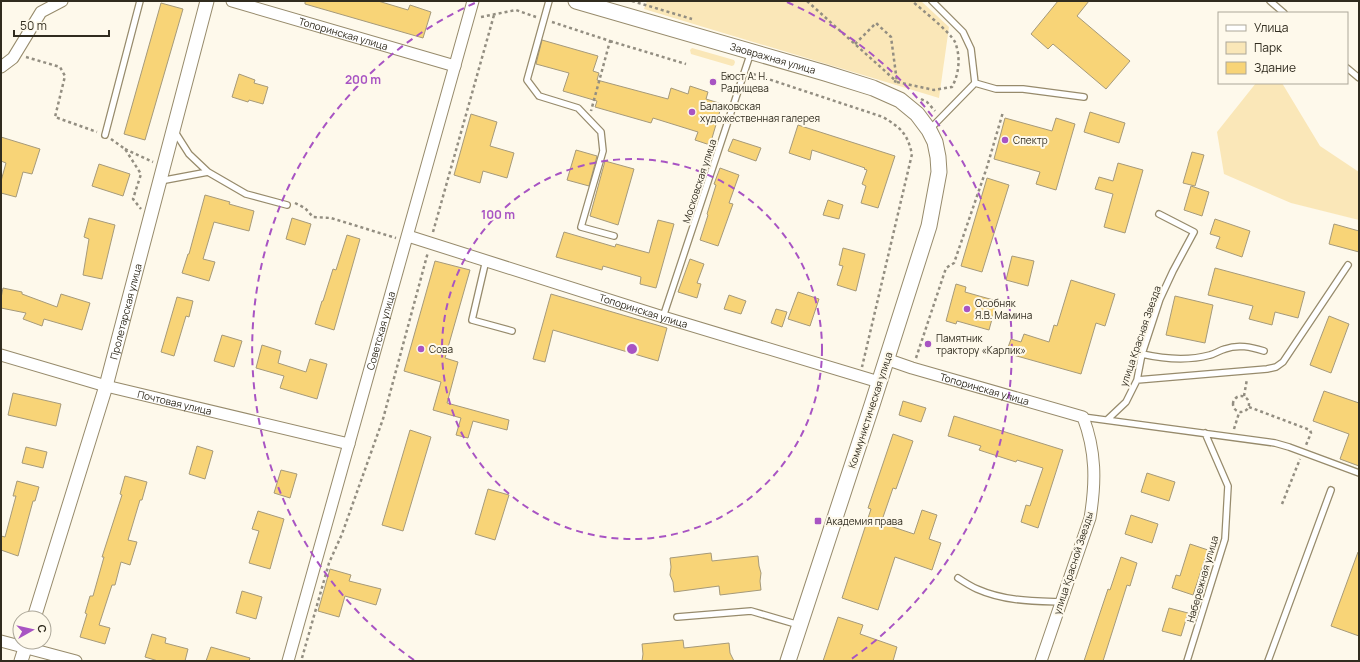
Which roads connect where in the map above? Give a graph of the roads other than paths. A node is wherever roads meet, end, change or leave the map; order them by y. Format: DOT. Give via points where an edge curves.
graph roads {
  1 [pos="62,1"];
  2 [pos="140,1"];
  3 [pos="207,1"];
  4 [pos="232,1"];
  5 [pos="473,1"];
  6 [pos="549,1"];
  7 [pos="576,1"];
  8 [pos="932,1"];
  9 [pos="1270,1"];
  10 [pos="1283,12"];
  11 [pos="752,51"];
  12 [pos="455,66"];
  13 [pos="1,67"];
  14 [pos="1348,69"];
  15 [pos="1359,78"];
  16 [pos="975,83"];
  17 [pos="1084,97"];
  18 [pos="173,129"];
  19 [pos="929,130"];
  20 [pos="105,135"];
  21 [pos="938,157"];
  22 [pos="208,172"];
  23 [pos="160,181"];
  24 [pos="287,205"];
  25 [pos="1160,214"];
  26 [pos="614,236"];
  27 [pos="407,238"];
  28 [pos="486,260"];
  29 [pos="1348,265"];
  30 [pos="664,317"];
  31 [pos="512,331"];
  32 [pos="1264,351"];
  33 [pos="1142,354"];
  34 [pos="1,355"];
  35 [pos="886,359"];
  36 [pos="1137,380"];
  37 [pos="879,382"];
  38 [pos="106,386"];
  39 [pos="1083,417"];
  40 [pos="1108,419"];
  41 [pos="1205,433"];
  42 [pos="349,444"];
  43 [pos="1359,473"];
  44 [pos="1331,490"];
  45 [pos="958,578"];
  46 [pos="1061,602"];
  47 [pos="36,610"];
  48 [pos="678,617"];
  49 [pos="799,625"];
  50 [pos="1,641"];
  51 [pos="12,643"];
  52 [pos="24,650"];
  53 [pos="42,650"];
  54 [pos="21,661"];
  55 [pos="76,661"];
  56 [pos="288,661"];
  57 [pos="788,661"];
  58 [pos="1041,661"];
  59 [pos="1187,661"];
  60 [pos="1268,661"];
  1 -- 13 [label="street" via="41,12 13,58"];
  2 -- 20 [label="lane"];
  3 -- 18 [label="street, Пролетарская улица"];
  4 -- 12 [label="street, Топоринская улица"];
  5 -- 12 [label="street, Советская улица"];
  6 -- 26 [label="lane" via="527,80 539,96 578,108 601,132 603,151 581,227"];
  7 -- 11 [label="main road, Заовражная улица"];
  8 -- 16 [label="lane" via="963,32 971,49"];
  9 -- 10 [label="lane"];
  11 -- 19 [label="main road, Заовражная улица" via="873,88 900,100"];
  11 -- 30 [label="lane, Московская улица"];
  12 -- 27 [label="street, Советская улица"];
  14 -- 15 [label="lane"];
  16 -- 17 [label="lane" via="996,90 1023,89"];
  16 -- 19 [label="lane"];
  18 -- 22 [label="lane" via="189,154"];
  18 -- 23 [label="street, Пролетарская улица"];
  19 -- 21 [label="main road, Заовражная улица"];
  21 -- 35 [label="main road, Коммунистическая улица" via="939,172 929,226"];
  22 -- 23 [label="lane"];
  22 -- 24 [label="lane" via="246,194"];
  23 -- 38 [label="street, Пролетарская улица"];
  25 -- 33 [label="lane, улица Красная Звезда" via="1194,232 1160,299"];
  27 -- 28 [label="street, Топоринская улица"];
  27 -- 42 [label="street, Советская улица"];
  28 -- 30 [label="street, Топоринская улица"];
  28 -- 31 [label="lane" via="472,320"];
  29 -- 36 [label="lane" via="1283,362 1276,367"];
  30 -- 37 [label="street, Топоринская улица"];
  32 -- 33 [label="lane" via="1237,346 1211,355 1180,359"];
  33 -- 36 [label="lane, улица Красная Звезда"];
  34 -- 38 [label="street, Почтовая улица"];
  35 -- 37 [label="main road, Коммунистическая улица"];
  35 -- 39 [label="street, Топоринская улица"];
  36 -- 40 [label="lane, улица Красная Звезда" via="1126,402"];
  37 -- 49 [label="main road, Коммунистическая улица"];
  38 -- 42 [label="street, Почтовая улица"];
  38 -- 47 [label="street, Пролетарская улица"];
  39 -- 40 [label="lane"];
  39 -- 46 [label="street, улица Красной Звезды" via="1090,435 1094,458 1094,497 1090,518"];
  40 -- 41 [label="lane"];
  41 -- 43 [label="lane" via="1275,443"];
  41 -- 59 [label="lane, Набережная улица" via="1228,486 1225,539"];
  42 -- 56 [label="street, Советская улица"];
  44 -- 60 [label="lane"];
  45 -- 46 [label="lane" via="977,589 1002,598"];
  46 -- 58 [label="street, улица Красной Звезды"];
  48 -- 49 [label="lane" via="751,611"];
  49 -- 57 [label="main road, Коммунистическая улица"];
  50 -- 51 [label="street"];
  52 -- 54 [label="street"];
  53 -- 55 [label="street"];
}
